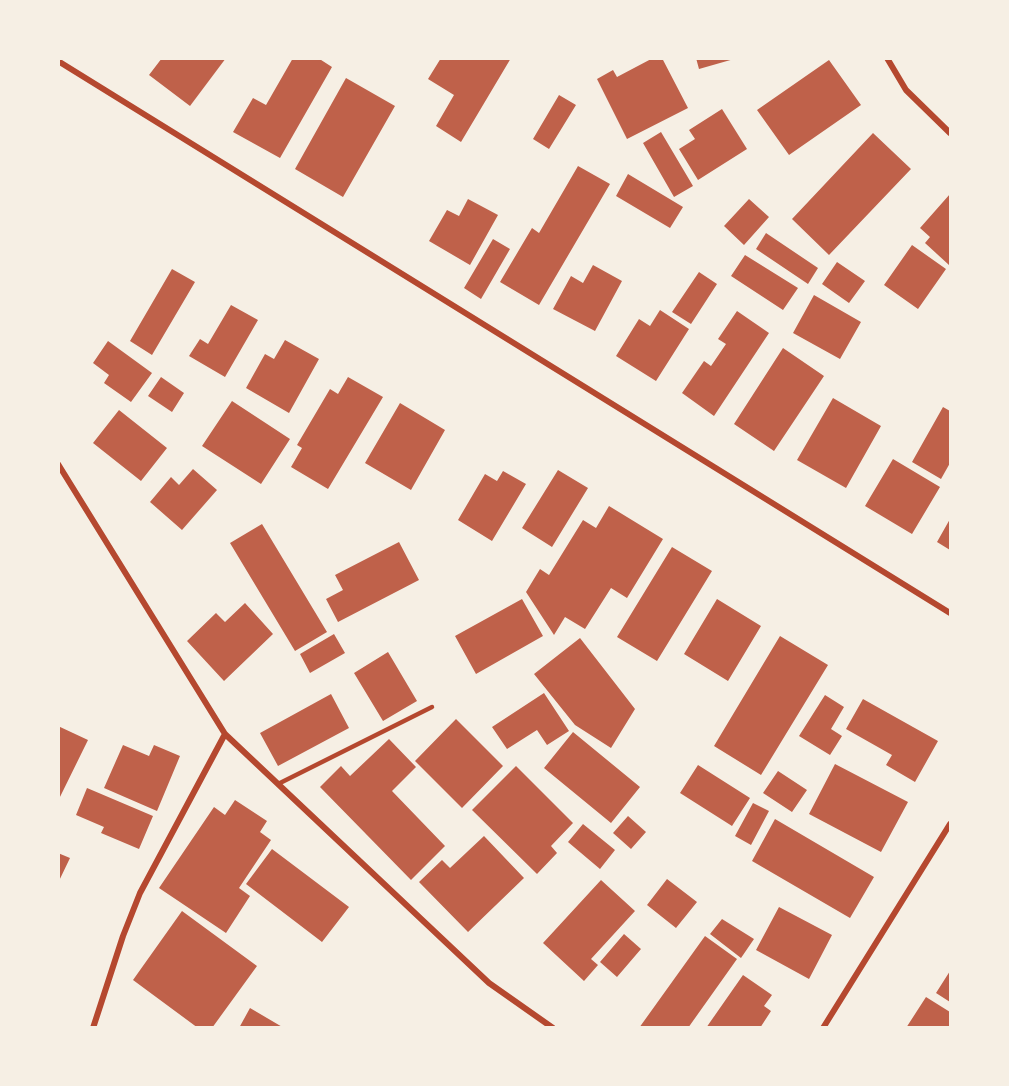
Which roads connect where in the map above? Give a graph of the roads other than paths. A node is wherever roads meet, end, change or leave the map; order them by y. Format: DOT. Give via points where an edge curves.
graph roads {
  1 [pos="70,58"];
  2 [pos="887,58"];
  3 [pos="62,63"];
  4 [pos="951,133"];
  5 [pos="58,464"];
  6 [pos="951,613"];
  7 [pos="432,706"];
  8 [pos="225,734"];
  9 [pos="278,784"];
  10 [pos="951,824"];
  11 [pos="93,1028"];
  12 [pos="553,1028"];
  13 [pos="823,1028"];
  1 -- 3 [label="street"];
  2 -- 4 [label="street" via="906,90"];
  3 -- 6 [label="street"];
  5 -- 8 [label="street"];
  7 -- 9 [label="lane"];
  8 -- 9 [label="street"];
  8 -- 11 [label="street" via="140,893"];
  9 -- 12 [label="street" via="489,983"];
  10 -- 13 [label="street"];
}
